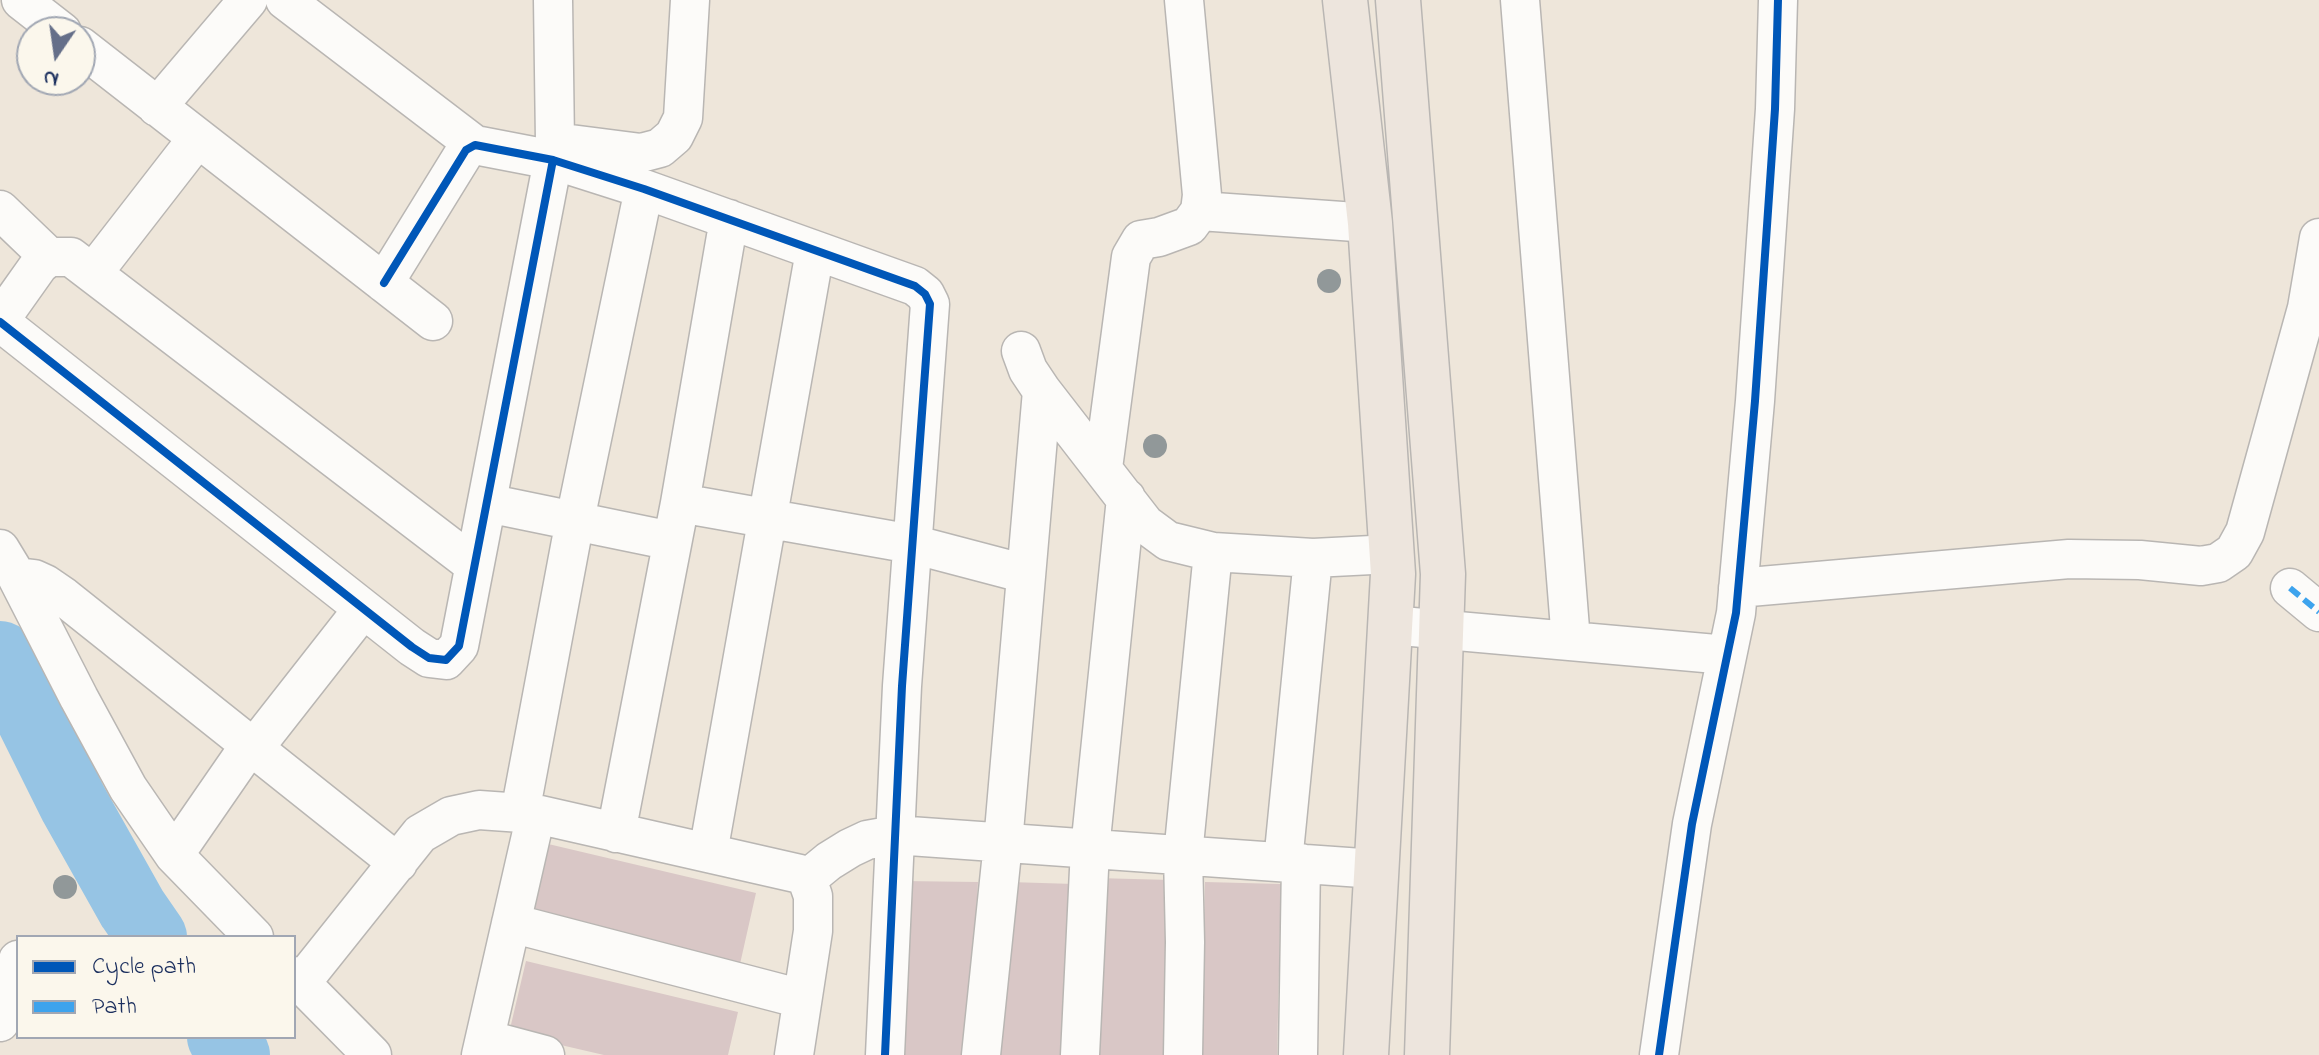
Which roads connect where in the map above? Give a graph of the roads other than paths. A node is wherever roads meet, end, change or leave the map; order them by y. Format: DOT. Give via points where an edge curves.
graph roads {
  1 [pos="21,0"];
  2 [pos="248,0"];
  3 [pos="285,0"];
  4 [pos="553,0"];
  5 [pos="690,0"];
  6 [pos="1184,0"];
  7 [pos="1345,0"];
  8 [pos="1398,0"];
  9 [pos="1520,0"];
  10 [pos="1778,0"];
  11 [pos="42,16"];
  12 [pos="96,59"];
  13 [pos="157,107"];
  14 [pos="197,139"];
  15 [pos="475,145"];
  16 [pos="554,151"];
  17 [pos="644,189"];
  18 [pos="0,210"];
  19 [pos="1200,211"];
  20 [pos="729,219"];
  21 [pos="1370,223"];
  22 [pos="2319,238"];
  23 [pos="815,251"];
  24 [pos="49,257"];
  25 [pos="93,273"];
  26 [pos="384,283"];
  27 [pos="0,321"];
  28 [pos="433,321"];
  29 [pos="1021,351"];
  30 [pos="1042,391"];
  31 [pos="1103,468"];
  32 [pos="1126,498"];
  33 [pos="487,503"];
  34 [pos="680,503"];
  35 [pos="768,518"];
  36 [pos="575,520"];
  37 [pos="672,541"];
  38 [pos="912,544"];
  39 [pos="1213,552"];
  40 [pos="1392,554"];
  41 [pos="1313,558"];
  42 [pos="9,563"];
  43 [pos="474,565"];
  44 [pos="1026,574"];
  45 [pos="1738,588"];
  46 [pos="2290,588"];
  47 [pos="363,609"];
  48 [pos="2319,612"];
  49 [pos="1390,625"];
  50 [pos="1441,630"];
  51 [pos="1571,641"];
  52 [pos="1727,655"];
  53 [pos="252,747"];
  54 [pos="528,814"];
  55 [pos="616,833"];
  56 [pos="895,835"];
  57 [pos="1003,843"];
  58 [pos="1090,849"];
  59 [pos="708,853"];
  60 [pos="174,855"];
  61 [pos="1183,855"];
  62 [pos="398,863"];
  63 [pos="1292,863"];
  64 [pos="1376,869"];
  65 [pos="807,879"];
  66 [pos="511,923"];
  67 [pos="252,935"];
  68 [pos="16,967"];
  69 [pos="298,980"];
  70 [pos="802,999"];
  71 [pos="0,1022"];
  72 [pos="483,1047"];
  73 [pos="372,1055"];
  74 [pos="545,1055"];
  75 [pos="794,1055"];
  76 [pos="885,1055"];
  77 [pos="981,1055"];
  78 [pos="1080,1055"];
  79 [pos="1183,1055"];
  80 [pos="1298,1055"];
  81 [pos="1366,1055"];
  82 [pos="1427,1055"];
  83 [pos="1659,1055"];
  1 -- 11 [label="street"];
  2 -- 13 [label="street"];
  3 -- 15 [label="street"];
  4 -- 16 [label="street"];
  5 -- 16 [label="street" via="683,118 674,136 660,148 641,153"];
  6 -- 19 [label="street"];
  7 -- 21 [label="main road"];
  8 -- 50 [label="main road" via="1443,574"];
  9 -- 51 [label="street"];
  10 -- 45 [label="street" via="1774,124"];
  12 -- 13 [label="street"];
  13 -- 14 [label="street"];
  14 -- 25 [label="street"];
  14 -- 26 [label="street"];
  15 -- 16 [label="street"];
  15 -- 26 [label="street" via="466,150"];
  16 -- 17 [label="street"];
  16 -- 33 [label="street"];
  17 -- 20 [label="street"];
  17 -- 36 [label="street"];
  18 -- 24 [label="street"];
  19 -- 21 [label="street"];
  19 -- 31 [label="street" via="1189,226 1141,240 1131,257"];
  20 -- 23 [label="street"];
  20 -- 34 [label="street"];
  21 -- 40 [label="main road"];
  22 -- 45 [label="street" via="2307,308 2245,532 2234,552 2218,563 2069,559"];
  23 -- 35 [label="street"];
  23 -- 38 [label="street" via="915,286 930,304"];
  24 -- 25 [label="street" via="71,257"];
  24 -- 27 [label="street"];
  25 -- 43 [label="street"];
  26 -- 28 [label="street"];
  27 -- 47 [label="street"];
  29 -- 30 [label="street"];
  30 -- 31 [label="street"];
  30 -- 44 [label="street"];
  31 -- 32 [label="street"];
  32 -- 39 [label="street" via="1145,524 1168,541"];
  32 -- 58 [label="street"];
  33 -- 36 [label="street"];
  33 -- 43 [label="street"];
  34 -- 35 [label="street"];
  34 -- 37 [label="street"];
  35 -- 38 [label="street"];
  35 -- 59 [label="street"];
  36 -- 37 [label="street"];
  36 -- 54 [label="street"];
  37 -- 55 [label="street"];
  38 -- 44 [label="street"];
  38 -- 56 [label="street"];
  39 -- 41 [label="street"];
  39 -- 61 [label="street"];
  40 -- 41 [label="street"];
  40 -- 49 [label="main road"];
  41 -- 63 [label="street"];
  42 -- 53 [label="street" via="64,597"];
  42 -- 60 [label="street" via="116,767"];
  43 -- 47 [label="street" via="459,646 446,660 429,658"];
  44 -- 57 [label="street"];
  45 -- 52 [label="street"];
  46 -- 48 [label="street"];
  47 -- 53 [label="street"];
  49 -- 50 [label="street"];
  49 -- 64 [label="main road"];
  50 -- 51 [label="street"];
  50 -- 82 [label="main road"];
  51 -- 52 [label="street"];
  52 -- 83 [label="street" via="1692,824"];
  53 -- 60 [label="street"];
  53 -- 62 [label="street"];
  54 -- 55 [label="street"];
  54 -- 62 [label="street" via="479,810 451,816 420,834"];
  54 -- 66 [label="street"];
  55 -- 59 [label="street"];
  56 -- 57 [label="street"];
  56 -- 65 [label="street" via="850,848"];
  56 -- 76 [label="street"];
  57 -- 58 [label="street"];
  57 -- 77 [label="street"];
  58 -- 61 [label="street"];
  58 -- 78 [label="street"];
  59 -- 65 [label="street"];
  60 -- 67 [label="street"];
  61 -- 63 [label="street"];
  61 -- 79 [label="street"];
  62 -- 69 [label="street"];
  63 -- 64 [label="street"];
  63 -- 80 [label="street"];
  64 -- 81 [label="main road"];
  65 -- 70 [label="street" via="813,896 813,931"];
  66 -- 70 [label="street"];
  66 -- 72 [label="street"];
  68 -- 71 [label="street"];
  69 -- 73 [label="street"];
  70 -- 75 [label="street"];
  72 -- 74 [label="street"];
}
